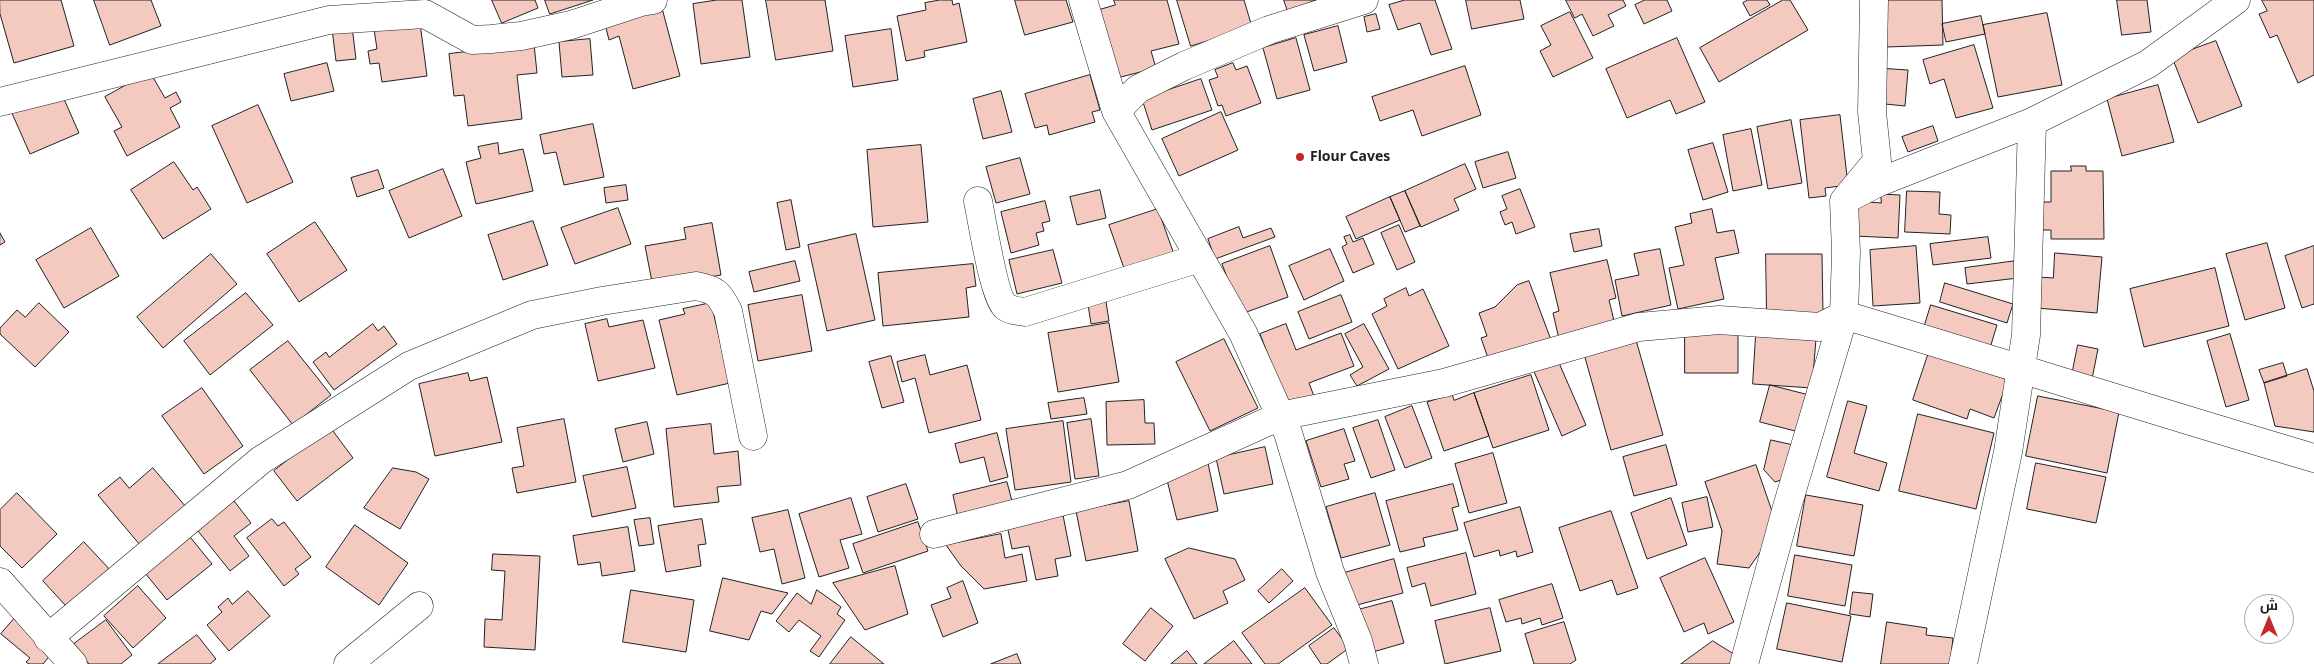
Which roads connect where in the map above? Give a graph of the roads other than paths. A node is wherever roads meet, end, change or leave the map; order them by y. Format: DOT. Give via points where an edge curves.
graph roads {
  1 [pos="654,0"];
  2 [pos="1083,0"];
  3 [pos="1364,0"];
  4 [pos="1874,0"];
  5 [pos="2236,0"];
  6 [pos="0,102"];
  7 [pos="1116,111"];
  8 [pos="2032,122"];
  9 [pos="1844,201"];
  10 [pos="978,202"];
  11 [pos="1200,258"];
  12 [pos="1844,315"];
  13 [pos="2022,368"];
  14 [pos="1280,416"];
  15 [pos="753,436"];
  16 [pos="2314,458"];
  17 [pos="934,534"];
  18 [pos="0,582"];
  19 [pos="419,606"];
  20 [pos="48,638"];
  21 [pos="74,664"];
  22 [pos="348,664"];
  23 [pos="1364,664"];
  24 [pos="1744,664"];
  25 [pos="1963,664"];
  1 -- 6 [label="street" via="571,25 491,39 472,40 425,14 329,20"];
  2 -- 7 [label="street"];
  3 -- 7 [label="street" via="1269,30 1184,66 1138,89"];
  4 -- 9 [label="street" via="1872,112 1877,161"];
  5 -- 8 [label="street" via="2148,64"];
  7 -- 11 [label="street"];
  8 -- 9 [label="street" via="1877,183"];
  8 -- 13 [label="street" via="2026,334"];
  9 -- 12 [label="street"];
  10 -- 11 [label="street" via="997,292 1006,307 1015,310 1026,312"];
  11 -- 14 [label="street" via="1243,333"];
  12 -- 13 [label="street"];
  12 -- 14 [label="street" via="1820,327 1719,320 1639,327 1444,383"];
  12 -- 24 [label="street"];
  13 -- 16 [label="street" via="2126,403"];
  13 -- 25 [label="street" via="2008,452"];
  14 -- 17 [label="street" via="1128,485"];
  14 -- 23 [label="street" via="1330,572"];
  15 -- 20 [label="street" via="728,311 720,295 710,289 687,287 532,315 409,366 261,460"];
  18 -- 20 [label="street"];
  19 -- 22 [label="street"];
  20 -- 21 [label="street"];
}
